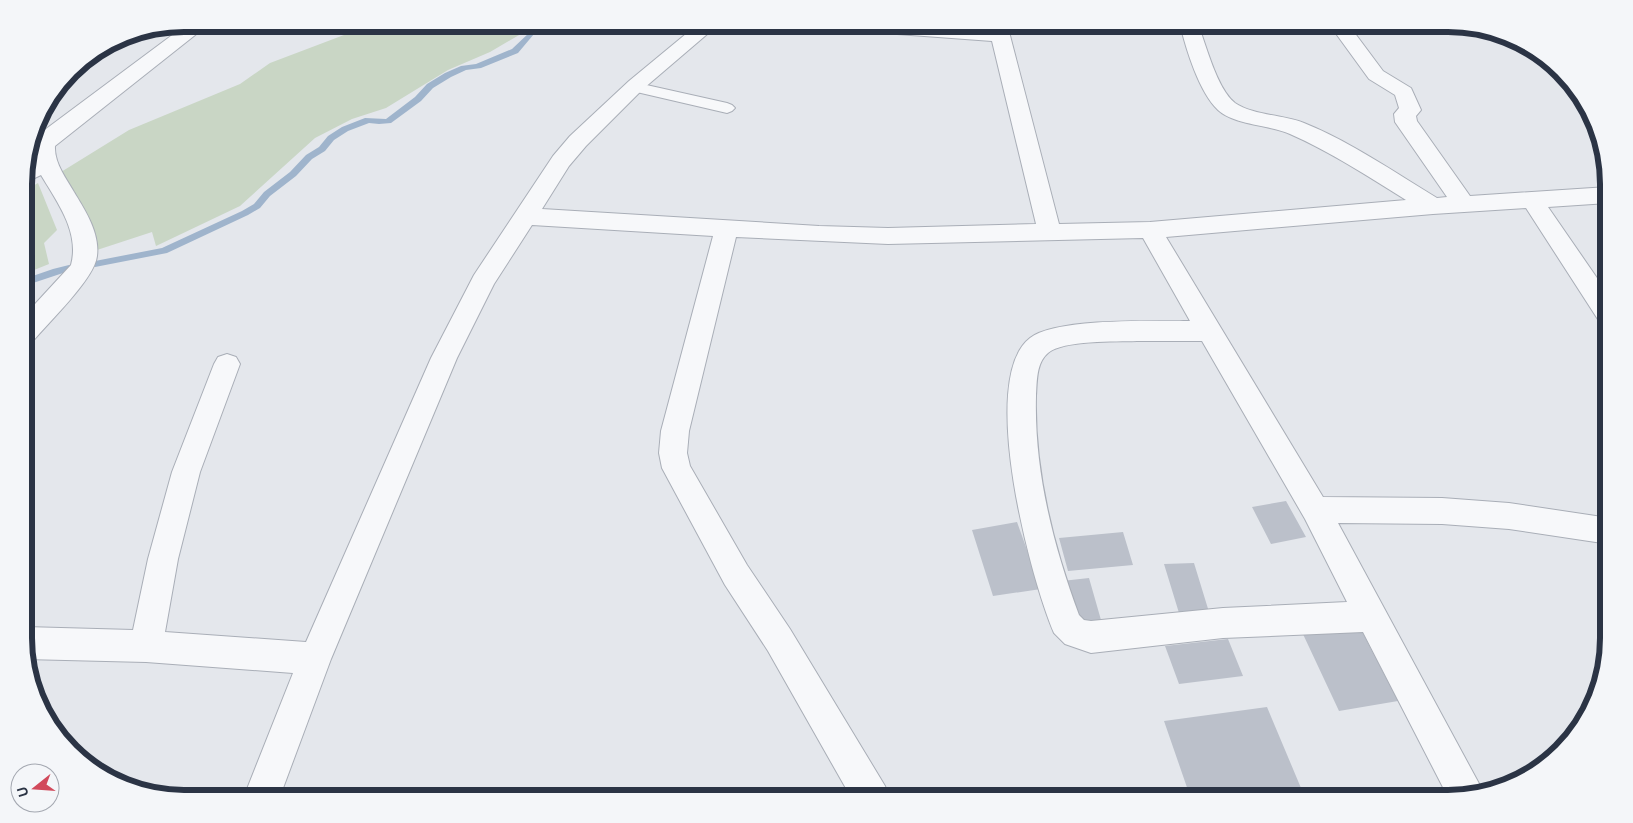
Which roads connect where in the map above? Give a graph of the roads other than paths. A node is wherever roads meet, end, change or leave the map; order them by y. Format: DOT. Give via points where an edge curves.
graph roads {
  1 [pos="189,32"];
  2 [pos="699,32"];
  3 [pos="1000,32"];
  4 [pos="1192,32"];
  5 [pos="1344,32"];
  6 [pos="633,87"];
  7 [pos="727,108"];
  8 [pos="46,162"];
  9 [pos="33,170"];
  10 [pos="1600,196"];
  11 [pos="1532,200"];
  12 [pos="1464,204"];
  13 [pos="1433,206"];
  14 [pos="525,216"];
  15 [pos="727,227"];
  16 [pos="1150,230"];
  17 [pos="1049,231"];
  18 [pos="1600,302"];
  19 [pos="33,324"];
  20 [pos="1208,331"];
  21 [pos="227,364"];
  22 [pos="1315,510"];
  23 [pos="1600,530"];
  24 [pos="1372,616"];
  25 [pos="33,643"];
  26 [pos="146,646"];
  27 [pos="315,659"];
  28 [pos="264,790"];
  29 [pos="867,790"];
  30 [pos="1464,790"];
  1 -- 8 [label="street" via="47,140 43,148"];
  2 -- 6 [label="street"];
  3 -- 17 [label="street"];
  4 -- 13 [label="street" via="1218,98 1227,106 1282,122 1306,133"];
  5 -- 12 [label="street" via="1376,75 1404,92 1410,110 1405,114 1406,122"];
  6 -- 7 [label="lane"];
  6 -- 14 [label="street" via="561,161"];
  8 -- 9 [label="street"];
  8 -- 19 [label="street" via="79,223 86,240 87,255 82,268"];
  10 -- 11 [label="street"];
  11 -- 12 [label="street"];
  11 -- 18 [label="street"];
  12 -- 13 [label="street"];
  13 -- 16 [label="street"];
  14 -- 15 [label="street"];
  14 -- 27 [label="street" via="483,281 444,358"];
  15 -- 17 [label="street" via="857,236"];
  15 -- 29 [label="street" via="675,432 673,453 676,468 736,575 780,640"];
  16 -- 17 [label="street"];
  16 -- 20 [label="street"];
  20 -- 22 [label="street"];
  20 -- 24 [label="street" via="1155,330 1063,336 1047,340 1034,349 1025,366 1020,420 1026,479 1036,531 1065,622 1078,635 1091,637 1223,623"];
  21 -- 26 [label="street" via="186,472 163,559"];
  22 -- 23 [label="street" via="1442,511 1509,516"];
  22 -- 24 [label="street"];
  24 -- 30 [label="street"];
  25 -- 26 [label="street"];
  26 -- 27 [label="street"];
  27 -- 28 [label="street"];
}
